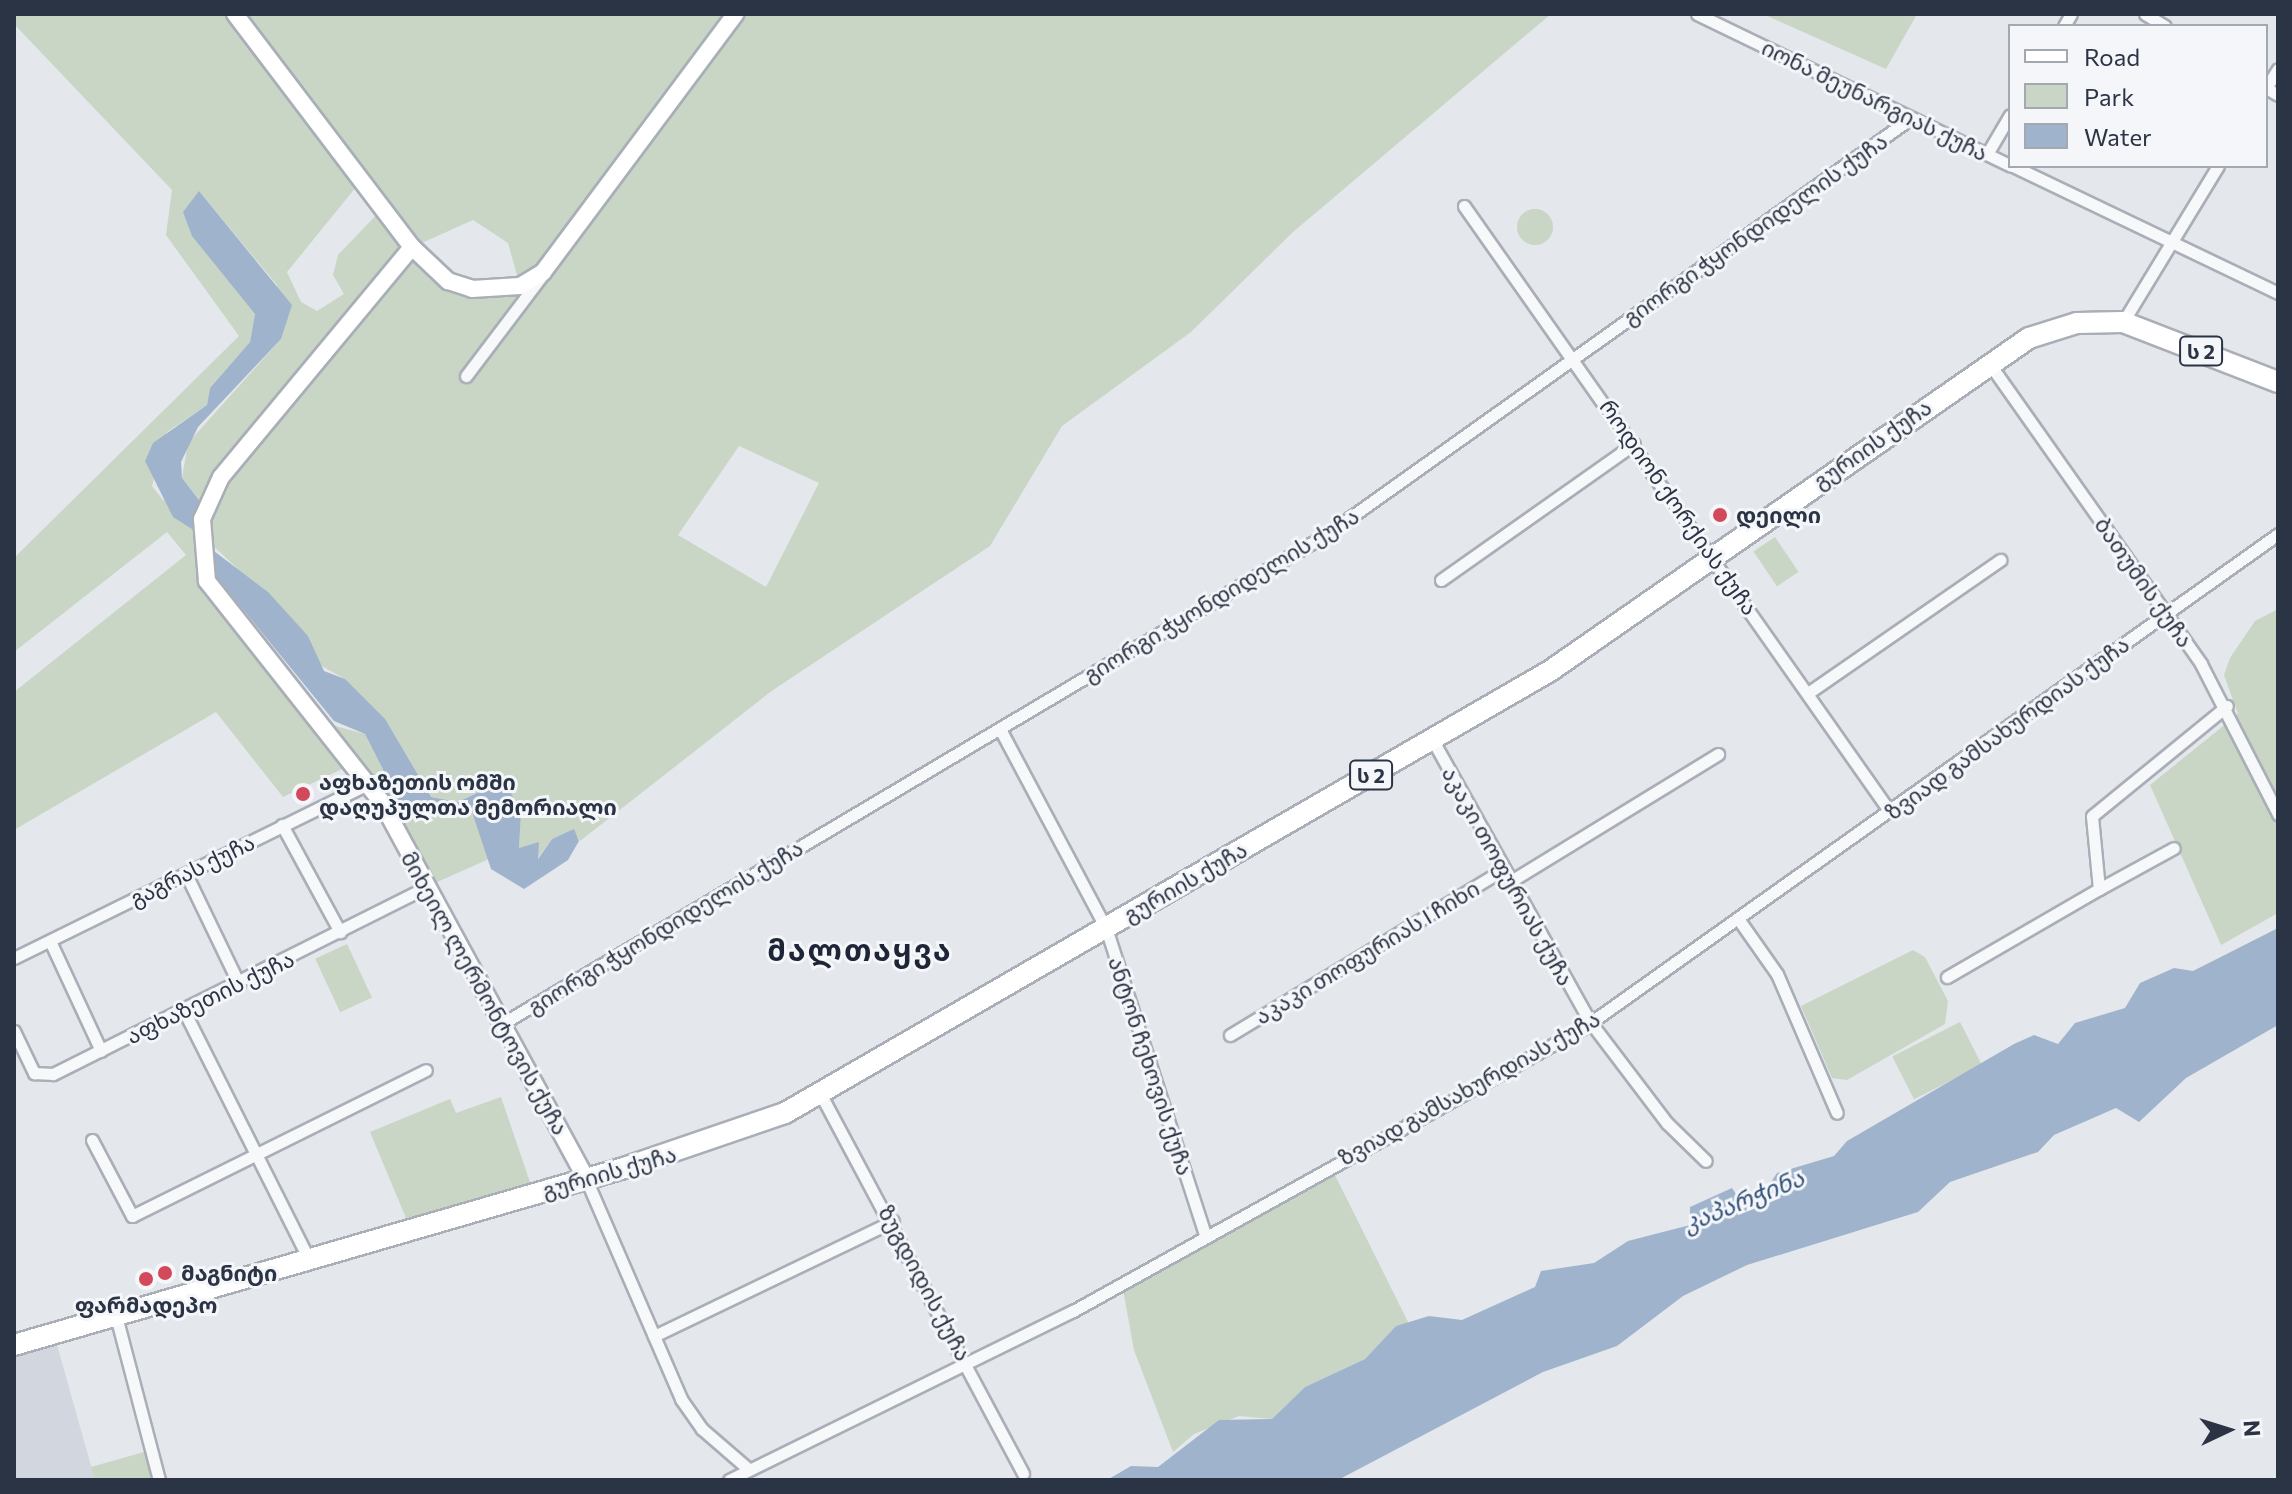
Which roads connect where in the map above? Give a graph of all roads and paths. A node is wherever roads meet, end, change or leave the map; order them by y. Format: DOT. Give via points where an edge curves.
graph roads {
  1 [pos="235,14"];
  2 [pos="735,14"];
  3 [pos="1697,14"];
  4 [pos="1911,118"];
  5 [pos="2008,118"];
  6 [pos="1987,154"];
  7 [pos="2008,163"];
  8 [pos="2018,168"];
  9 [pos="2217,168"];
  10 [pos="1464,206"];
  11 [pos="2172,241"];
  12 [pos="412,247"];
  13 [pos="548,266"];
  14 [pos="2278,293"];
  15 [pos="2123,322"];
  16 [pos="1575,356"];
  17 [pos="1989,362"];
  18 [pos="466,376"];
  19 [pos="2278,382"];
  20 [pos="1634,444"];
  21 [pos="2278,534"];
  22 [pos="1713,556"];
  23 [pos="2000,560"];
  24 [pos="1441,580"];
  25 [pos="2167,614"];
  26 [pos="1808,693"];
  27 [pos="2227,706"];
  28 [pos="1000,729"];
  29 [pos="1432,739"];
  30 [pos="1718,754"];
  31 [pos="369,783"];
  32 [pos="1890,812"];
  33 [pos="2278,814"];
  34 [pos="282,825"];
  35 [pos="2174,848"];
  36 [pos="1504,869"];
  37 [pos="186,874"];
  38 [pos="1511,881"];
  39 [pos="426,887"];
  40 [pos="2099,889"];
  41 [pos="1739,920"];
  42 [pos="1106,928"];
  43 [pos="340,932"];
  44 [pos="50,941"];
  45 [pos="14,958"];
  46 [pos="1947,977"];
  47 [pos="239,984"];
  48 [pos="184,1011"];
  49 [pos="1591,1023"];
  50 [pos="500,1025"];
  51 [pos="14,1031"];
  52 [pos="1230,1035"];
  53 [pos="101,1051"];
  54 [pos="426,1070"];
  55 [pos="821,1095"];
  56 [pos="1837,1113"];
  57 [pos="92,1140"];
  58 [pos="256,1155"];
  59 [pos="1706,1161"];
  60 [pos="586,1179"];
  61 [pos="893,1221"];
  62 [pos="1206,1237"];
  63 [pos="309,1259"];
  64 [pos="116,1316"];
  65 [pos="654,1336"];
  66 [pos="14,1345"];
  67 [pos="968,1362"];
  68 [pos="746,1467"];
  69 [pos="1023,1473"];
  70 [pos="159,1480"];
  71 [pos="729,1480"];
  1 -- 12 [label="street"];
  2 -- 13 [label="street"];
  3 -- 4 [label="street, იონა მეუნარგიას ქუჩა"];
  4 -- 6 [label="street, იონა მეუნარგიას ქუჩა"];
  4 -- 16 [label="street, გიორგი ჭყონდიდელის ქუჩა"];
  5 -- 6 [label="street"];
  6 -- 7 [label="street, იონა მეუნარგიას ქუჩა"];
  8 -- 11 [label="street, იონა მეუნარგიას ქუჩა"];
  9 -- 11 [label="street"];
  10 -- 16 [label="street, როდიონ ქორქიას ქუჩა"];
  11 -- 14 [label="street, იონა მეუნარგიას ქუჩა"];
  11 -- 15 [label="street"];
  12 -- 13 [label="street" via="448,281 472,289 520,286"];
  12 -- 31 [label="street, მიხეილ ლერმონტოვის ქუჩა" via="221,477 202,519 207,581"];
  13 -- 18 [label="street"];
  15 -- 17 [label="highway, გურიის ქუჩა / ს 2" via="2054,328"];
  15 -- 19 [label="highway, გურიის ქუჩა / ს 2"];
  16 -- 20 [label="street, როდიონ ქორქიას ქუჩა"];
  16 -- 28 [label="street, გიორგი ჭყონდიდელის ქუჩა" via="1327,534"];
  17 -- 22 [label="highway, გურიის ქუჩა / ს 2"];
  17 -- 25 [label="street, ბათუმის ქუჩა"];
  20 -- 22 [label="street, როდიონ ქორქიას ქუჩა"];
  20 -- 24 [label="street"];
  21 -- 25 [label="street, ზვიად გამსახურდიას ქუჩა"];
  22 -- 26 [label="street, როდიონ ქორქიას ქუჩა"];
  22 -- 29 [label="highway, გურიის ქუჩა / ს 2" via="1550,671"];
  23 -- 26 [label="street"];
  25 -- 27 [label="street, ბათუმის ქუჩა"];
  25 -- 32 [label="street, ზვიად გამსახურდიას ქუჩა"];
  26 -- 32 [label="street, როდიონ ქორქიას ქუჩა"];
  27 -- 33 [label="street, ბათუმის ქუჩა"];
  27 -- 40 [label="street" via="2092,816"];
  28 -- 42 [label="street, ანტონ ჩეხოვის ქუჩა"];
  28 -- 50 [label="street, გიორგი ჭყონდიდელის ქუჩა"];
  29 -- 36 [label="street, აკაკი თოფურიას ქუჩა"];
  29 -- 42 [label="highway, გურიის ქუჩა / ს 2"];
  30 -- 38 [label="street, აკაკი თოფურიას I ჩიხი"];
  31 -- 34 [label="street, გაგრას ქუჩა"];
  31 -- 39 [label="street, მიხეილ ლერმონტოვის ქუჩა"];
  32 -- 41 [label="street, ზვიად გამსახურდიას ქუჩა"];
  34 -- 37 [label="street, გაგრას ქუჩა"];
  34 -- 43 [label="street"];
  35 -- 40 [label="street"];
  36 -- 38 [label="street, აკაკი თოფურიას ქუჩა"];
  36 -- 52 [label="street, აკაკი თოფურიას I ჩიხი"];
  37 -- 44 [label="street, გაგრას ქუჩა"];
  37 -- 47 [label="street"];
  38 -- 49 [label="street, აკაკი თოფურიას ქუჩა"];
  39 -- 43 [label="street, აფხაზეთის ქუჩა"];
  39 -- 50 [label="street, მიხეილ ლერმონტოვის ქუჩა"];
  40 -- 46 [label="street"];
  41 -- 49 [label="street, ზვიად გამსახურდიას ქუჩა"];
  41 -- 56 [label="street" via="1777,974"];
  42 -- 55 [label="highway, გურიის ქუჩა / ს 2"];
  42 -- 62 [label="street, ანტონ ჩეხოვის ქუჩა"];
  43 -- 47 [label="street, აფხაზეთის ქუჩა"];
  44 -- 45 [label="street, გაგრას ქუჩა"];
  44 -- 53 [label="street"];
  47 -- 48 [label="street, აფხაზეთის ქუჩა"];
  48 -- 53 [label="street, აფხაზეთის ქუჩა"];
  48 -- 58 [label="street"];
  49 -- 59 [label="street, აკაკი თოფურიას ქუჩა" via="1667,1123"];
  49 -- 62 [label="street, ზვიად გამსახურდიას ქუჩა"];
  50 -- 60 [label="street, მიხეილ ლერმონტოვის ქუჩა"];
  51 -- 53 [label="street, აფხაზეთის ქუჩა" via="39,1076"];
  54 -- 58 [label="street"];
  55 -- 60 [label="highway, გურიის ქუჩა / ს 2" via="719,1139"];
  55 -- 61 [label="street, ზუგდიდის ქუჩა"];
  57 -- 58 [label="street" via="132,1216"];
  58 -- 63 [label="street"];
  60 -- 63 [label="highway, გურიის ქუჩა / ს 2"];
  60 -- 65 [label="street, მიხეილ ლერმონტოვის ქუჩა"];
  61 -- 65 [label="street"];
  61 -- 67 [label="street, ზუგდიდის ქუჩა"];
  62 -- 67 [label="street, ზვიად გამსახურდიას ქუჩა"];
  63 -- 64 [label="highway, გურიის ქუჩა / ს 2"];
  64 -- 66 [label="highway, გურიის ქუჩა / ს 2"];
  64 -- 70 [label="street"];
  65 -- 68 [label="street, მიხეილ ლერმონტოვის ქუჩა" via="702,1429"];
  67 -- 68 [label="street, ზვიად გამსახურდიას ქუჩა"];
  67 -- 69 [label="street, ზუგდიდის ქუჩა"];
  68 -- 71 [label="street, ზვიად გამსახურდიას ქუჩა"];
}
